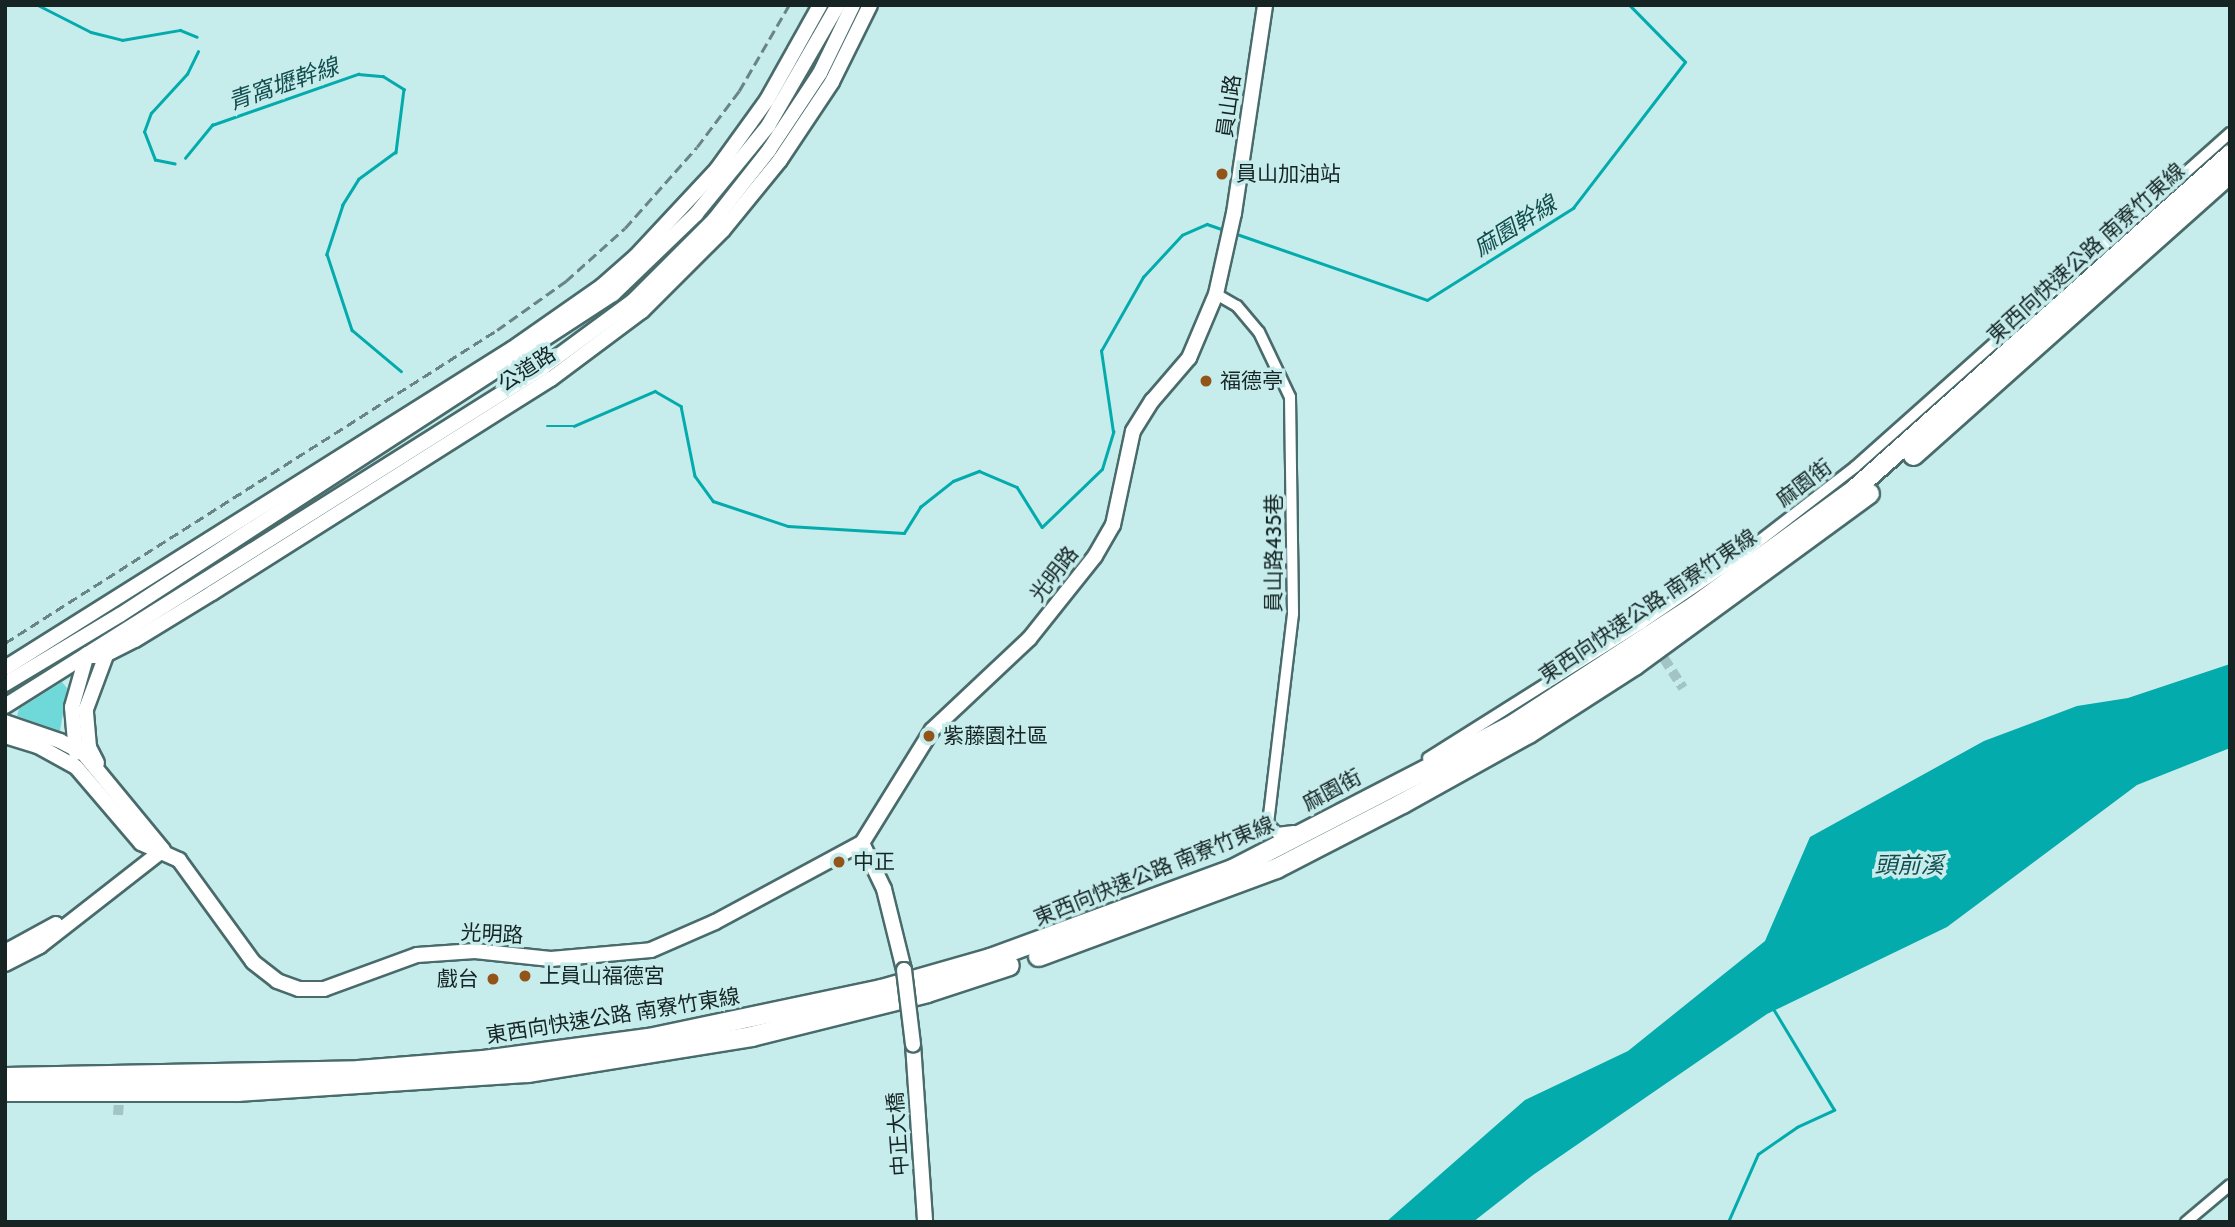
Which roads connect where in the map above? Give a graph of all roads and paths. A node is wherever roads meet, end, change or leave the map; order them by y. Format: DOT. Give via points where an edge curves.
graph roads {
  1 [pos="820,5"];
  2 [pos="838,5"];
  3 [pos="853,5"];
  4 [pos="870,5"];
  5 [pos="1265,5"];
  6 [pos="2230,133"];
  7 [pos="2230,154"];
  8 [pos="2230,173"];
  9 [pos="667,278"];
  10 [pos="1216,294"];
  11 [pos="208,587"];
  12 [pos="112,602"];
  13 [pos="100,626"];
  14 [pos="128,628"];
  15 [pos="86,656"];
  16 [pos="103,656"];
  17 [pos="5,668"];
  18 [pos="5,684"];
  19 [pos="5,706"];
  20 [pos="5,722"];
  21 [pos="5,736"];
  22 [pos="74,747"];
  23 [pos="106,776"];
  24 [pos="88,779"];
  25 [pos="1278,833"];
  26 [pos="862,843"];
  27 [pos="163,850"];
  28 [pos="9,957"];
  29 [pos="5,1070"];
  30 [pos="53,1076"];
  31 [pos="5,1077"];
  32 [pos="5,1091"];
  33 [pos="2230,1185"];
  34 [pos="925,1222"];
  35 [pos="2186,1222"];
  1 -- 12 [label="street, 公道路" via="768,100 717,169 602,286 512,349"];
  2 -- 13 [label="street, 公道路" via="768,126 696,214 629,280 518,360"];
  3 -- 9 [label="street, 公道路" via="820,73 775,142"];
  4 -- 9 [label="street, 公道路" via="832,82 780,160"];
  5 -- 10 [label="street, 員山路" via="1234,213"];
  6 -- 25 [label="street, 麻園街" via="1866,458 1736,559 1528,699 1323,817"];
  7 -- 30 [label="highway, 東西向快速公路 南寮竹東線" via="1854,488 1695,605 1511,725 1232,869 990,958 881,989 648,1038 482,1060 358,1070"];
  8 -- 32 [label="highway, 東西向快速公路 南寮竹東線" via="1984,396 1836,520 1757,578 1528,733 1276,868 1117,930 927,992 751,1036 527,1072 429,1082 238,1091"];
  9 -- 11 [label="street, 公道路" via="542,368"];
  10 -- 25 [label="street, 員山路435巷" via="1237,306 1259,332 1290,397 1294,423 1292,625 1268,816 1271,830"];
  10 -- 26 [label="street, 光明路" via="1189,358 1152,401 1133,432 1115,518 1095,556 1029,639 939,721"];
  11 -- 14 [label="street, 公道路"];
  11 -- 16 [label="street, 公道路"];
  12 -- 13 [label="street"];
  12 -- 17 [label="street, 公道路"];
  13 -- 15 [label="street"];
  13 -- 18 [label="street, 公道路"];
  14 -- 15 [label="street, 公道路"];
  14 -- 16 [label="street, 公道路"];
  15 -- 16 [label="street"];
  15 -- 19 [label="street, 公道路"];
  15 -- 22 [label="street" via="72,707"];
  16 -- 23 [label="street, 公道路" via="88,696 85,720 89,747"];
  20 -- 22 [label="street, 光明路"];
  21 -- 24 [label="street, 光明路" via="54,753"];
  22 -- 23 [label="street, 光明路"];
  22 -- 24 [label="street"];
  23 -- 27 [label="street, 光明路"];
  24 -- 27 [label="street, 光明路" via="141,843"];
  26 -- 27 [label="street, 光明路" via="715,922 651,950 551,959 475,951 417,955 334,986 312,989 277,981 253,962 179,859"];
  26 -- 34 [label="street, 中正大橋, bridge" via="884,889 904,970"];
  27 -- 28 [label="street"];
  29 -- 30 [label="highway"];
  30 -- 31 [label="highway, 東西向快速公路 南寮竹東線"];
  33 -- 35 [label="street"];
}
